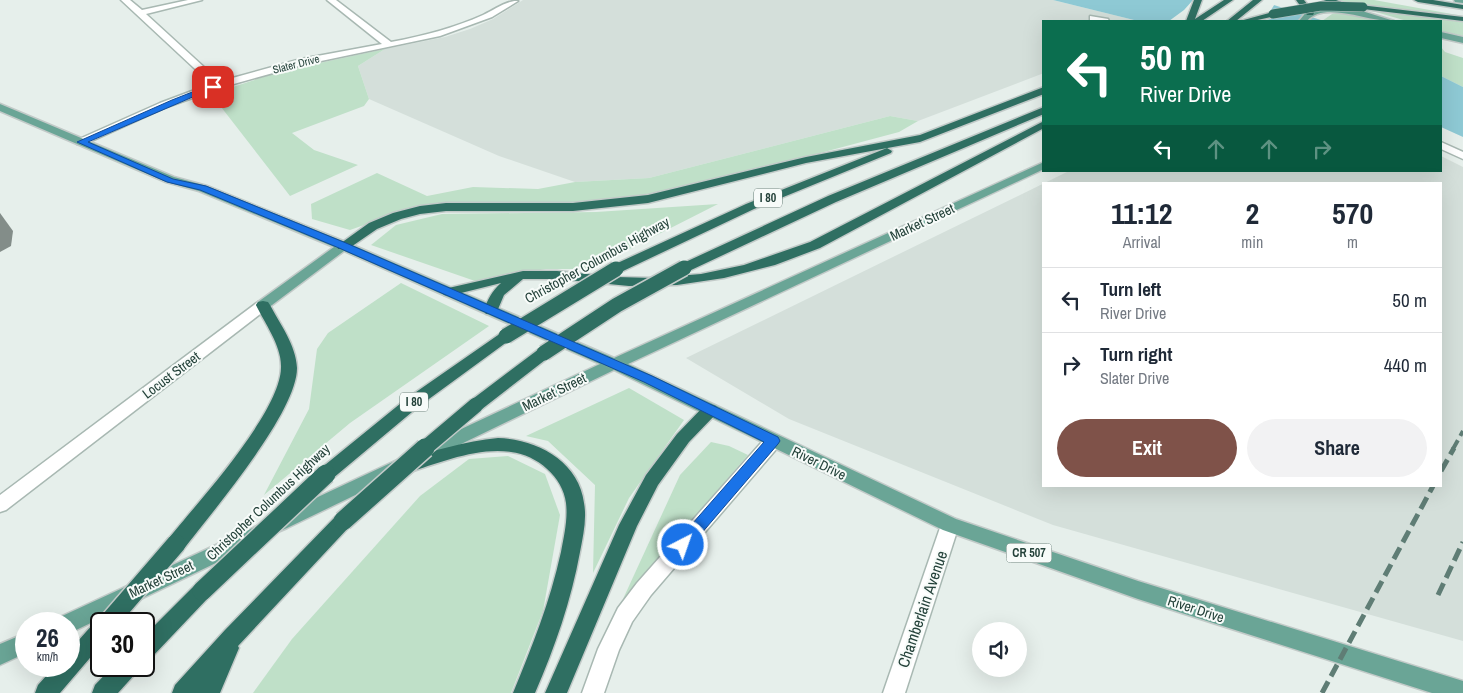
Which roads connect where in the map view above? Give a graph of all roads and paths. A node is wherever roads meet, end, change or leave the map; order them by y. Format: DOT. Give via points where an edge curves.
graph roads {
  1 [pos="125,0"];
  2 [pos="198,0"];
  3 [pos="334,0"];
  4 [pos="514,0"];
  5 [pos="1198,0"];
  6 [pos="1228,0"];
  7 [pos="1258,0"];
  8 [pos="1300,0"];
  9 [pos="1327,0"];
  10 [pos="1432,0"];
  11 [pos="1458,0"];
  12 [pos="1463,1"];
  13 [pos="1414,2"];
  14 [pos="1463,6"];
  15 [pos="1463,12"];
  16 [pos="1310,13"];
  17 [pos="141,14"];
  18 [pos="1093,18"];
  19 [pos="1463,18"];
  20 [pos="1101,20"];
  21 [pos="1190,20"];
  22 [pos="1198,20"];
  23 [pos="1232,20"];
  24 [pos="1249,20"];
  25 [pos="1304,20"];
  26 [pos="1385,20"];
  27 [pos="1393,20"];
  28 [pos="1442,35"];
  29 [pos="1463,40"];
  30 [pos="389,45"];
  31 [pos="213,87"];
  32 [pos="1042,91"];
  33 [pos="0,107"];
  34 [pos="1042,111"];
  35 [pos="1042,125"];
  36 [pos="925,137"];
  37 [pos="81,142"];
  38 [pos="1442,146"];
  39 [pos="1463,156"];
  40 [pos="1042,166"];
  41 [pos="342,246"];
  42 [pos="536,274"];
  43 [pos="448,292"];
  44 [pos="263,306"];
  45 [pos="491,312"];
  46 [pos="614,364"];
  47 [pos="710,410"];
  48 [pos="773,441"];
  49 [pos="391,470"];
  50 [pos="0,506"];
  51 [pos="950,525"];
  52 [pos="117,612"];
  53 [pos="80,618"];
  54 [pos="232,637"];
  55 [pos="155,639"];
  56 [pos="90,643"];
  57 [pos="15,648"];
  58 [pos="0,655"];
  59 [pos="118,677"];
  60 [pos="1463,692"];
  61 [pos="46,693"];
  62 [pos="103,693"];
  63 [pos="182,693"];
  64 [pos="209,693"];
  65 [pos="524,693"];
  66 [pos="556,693"];
  67 [pos="593,693"];
  68 [pos="894,693"];
  1 -- 17 [label="street"];
  2 -- 17 [label="street"];
  3 -- 30 [label="street"];
  4 -- 30 [label="street, Slater Drive" via="455,31"];
  5 -- 21 [label="highway"];
  6 -- 22 [label="highway"];
  7 -- 23 [label="highway"];
  8 -- 16 [label="highway"];
  9 -- 27 [label="highway"];
  10 -- 14 [label="highway"];
  11 -- 12 [label="main road"];
  13 -- 14 [label="highway"];
  13 -- 15 [label="highway"];
  16 -- 25 [label="main road"];
  16 -- 26 [label="main road" via="1344,11"];
  17 -- 31 [label="street" via="213,80"];
  18 -- 20 [label="street"];
  19 -- 24 [label="highway, bridge" via="1363,7 1304,8"];
  28 -- 29 [label="main road"];
  30 -- 31 [label="street, Slater Drive" via="318,58"];
  31 -- 37 [label="street, Slater Drive"];
  32 -- 36 [label="highway, Christopher Columbus Highway / I 80"];
  33 -- 37 [label="main road, River Drive / CR 507"];
  34 -- 54 [label="highway, I 80, bridge" via="832,199 684,268 616,306 544,353 402,467 343,522"];
  35 -- 42 [label="highway" via="815,245 750,269 713,277 649,282"];
  36 -- 41 [label="highway" via="806,160 648,199 573,206 420,210 373,226"];
  36 -- 55 [label="highway, Christopher Columbus Highway / I 80, bridge" via="679,237 616,269 506,336 412,403 326,474"];
  37 -- 41 [label="main road, River Drive / CR 507"];
  38 -- 39 [label="street"];
  40 -- 46 [label="main road, Market Street"];
  41 -- 43 [label="main road, River Drive / CR 507"];
  41 -- 44 [label="main road, Locust Street"];
  42 -- 43 [label="highway" via="518,275"];
  42 -- 45 [label="highway" via="520,277 503,286 494,297"];
  43 -- 45 [label="main road, River Drive / CR 507"];
  44 -- 50 [label="street, Locust Street"];
  44 -- 52 [label="highway, bridge" via="285,351 290,370 284,390 269,420 245,454 176,544"];
  45 -- 46 [label="main road, River Drive / CR 507"];
  46 -- 47 [label="main road, River Drive / CR 507"];
  46 -- 49 [label="main road, Market Street"];
  47 -- 48 [label="main road, River Drive / CR 507"];
  47 -- 66 [label="highway" via="683,438 652,480 628,525"];
  48 -- 51 [label="main road, River Drive / CR 507"];
  48 -- 67 [label="street" via="625,615"];
  49 -- 53 [label="main road, Market Street"];
  49 -- 65 [label="highway" via="440,456 509,445 533,452 554,464 570,486 575,509 568,563 551,626"];
  51 -- 60 [label="main road, River Drive / CR 507" via="1138,590"];
  51 -- 68 [label="street, Chamberlain Avenue"];
  54 -- 63 [label="highway, I 80"];
  54 -- 64 [label="highway"];
  56 -- 61 [label="highway"];
  57 -- 58 [label="main road"];
  59 -- 62 [label="highway"];
}
